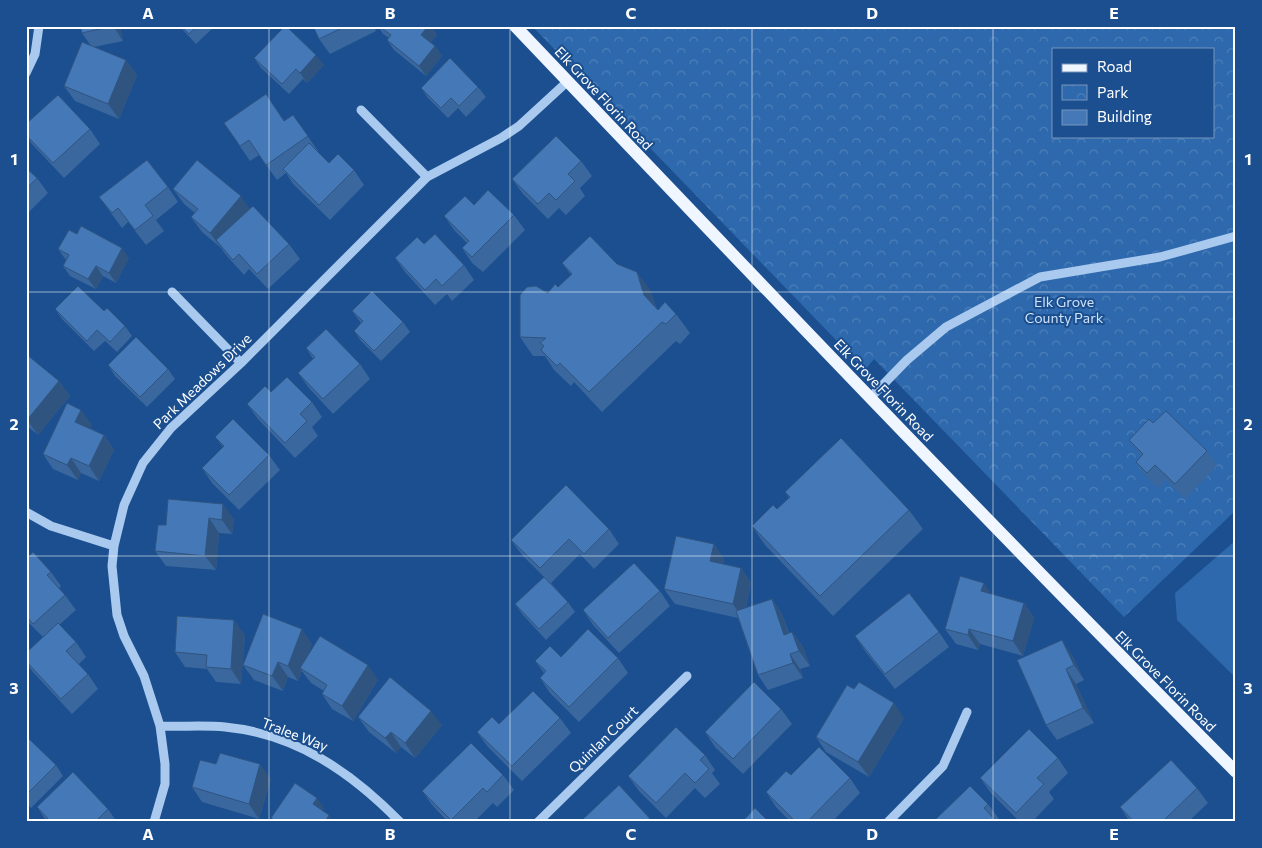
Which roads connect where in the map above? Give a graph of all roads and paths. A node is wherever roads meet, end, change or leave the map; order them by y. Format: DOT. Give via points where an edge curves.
graph roads {
  1 [pos="39,26"];
  2 [pos="515,26"];
  3 [pos="26,73"];
  4 [pos="568,81"];
  5 [pos="361,110"];
  6 [pos="427,177"];
  7 [pos="1236,236"];
  8 [pos="172,292"];
  9 [pos="241,363"];
  10 [pos="870,398"];
  11 [pos="26,512"];
  12 [pos="114,546"];
  13 [pos="687,676"];
  14 [pos="967,712"];
  15 [pos="160,726"];
  16 [pos="1236,772"];
  17 [pos="154,822"];
  18 [pos="400,822"];
  19 [pos="538,822"];
  20 [pos="888,822"];
  1 -- 3 [label="street" via="35,54"];
  2 -- 4 [label="main road, Elk Grove Florin Road"];
  4 -- 6 [label="street, Park Meadows Drive" via="513,130"];
  4 -- 10 [label="main road, Elk Grove Florin Road"];
  5 -- 6 [label="street"];
  6 -- 9 [label="street, Park Meadows Drive"];
  7 -- 10 [label="street" via="1160,257 1040,277 946,327 907,360"];
  8 -- 9 [label="street"];
  9 -- 12 [label="street, Park Meadows Drive" via="171,428 143,464 124,505"];
  10 -- 16 [label="main road, Elk Grove Florin Road"];
  11 -- 12 [label="street" via="51,526"];
  12 -- 15 [label="street, Park Meadows Drive" via="112,566 117,615 147,683"];
  13 -- 19 [label="street, Quinlan Court"];
  14 -- 20 [label="street" via="943,766"];
  15 -- 17 [label="street, Park Meadows Drive" via="165,784"];
  15 -- 18 [label="street, Tralee Way" via="224,727 268,735 309,751 347,773"];
}
